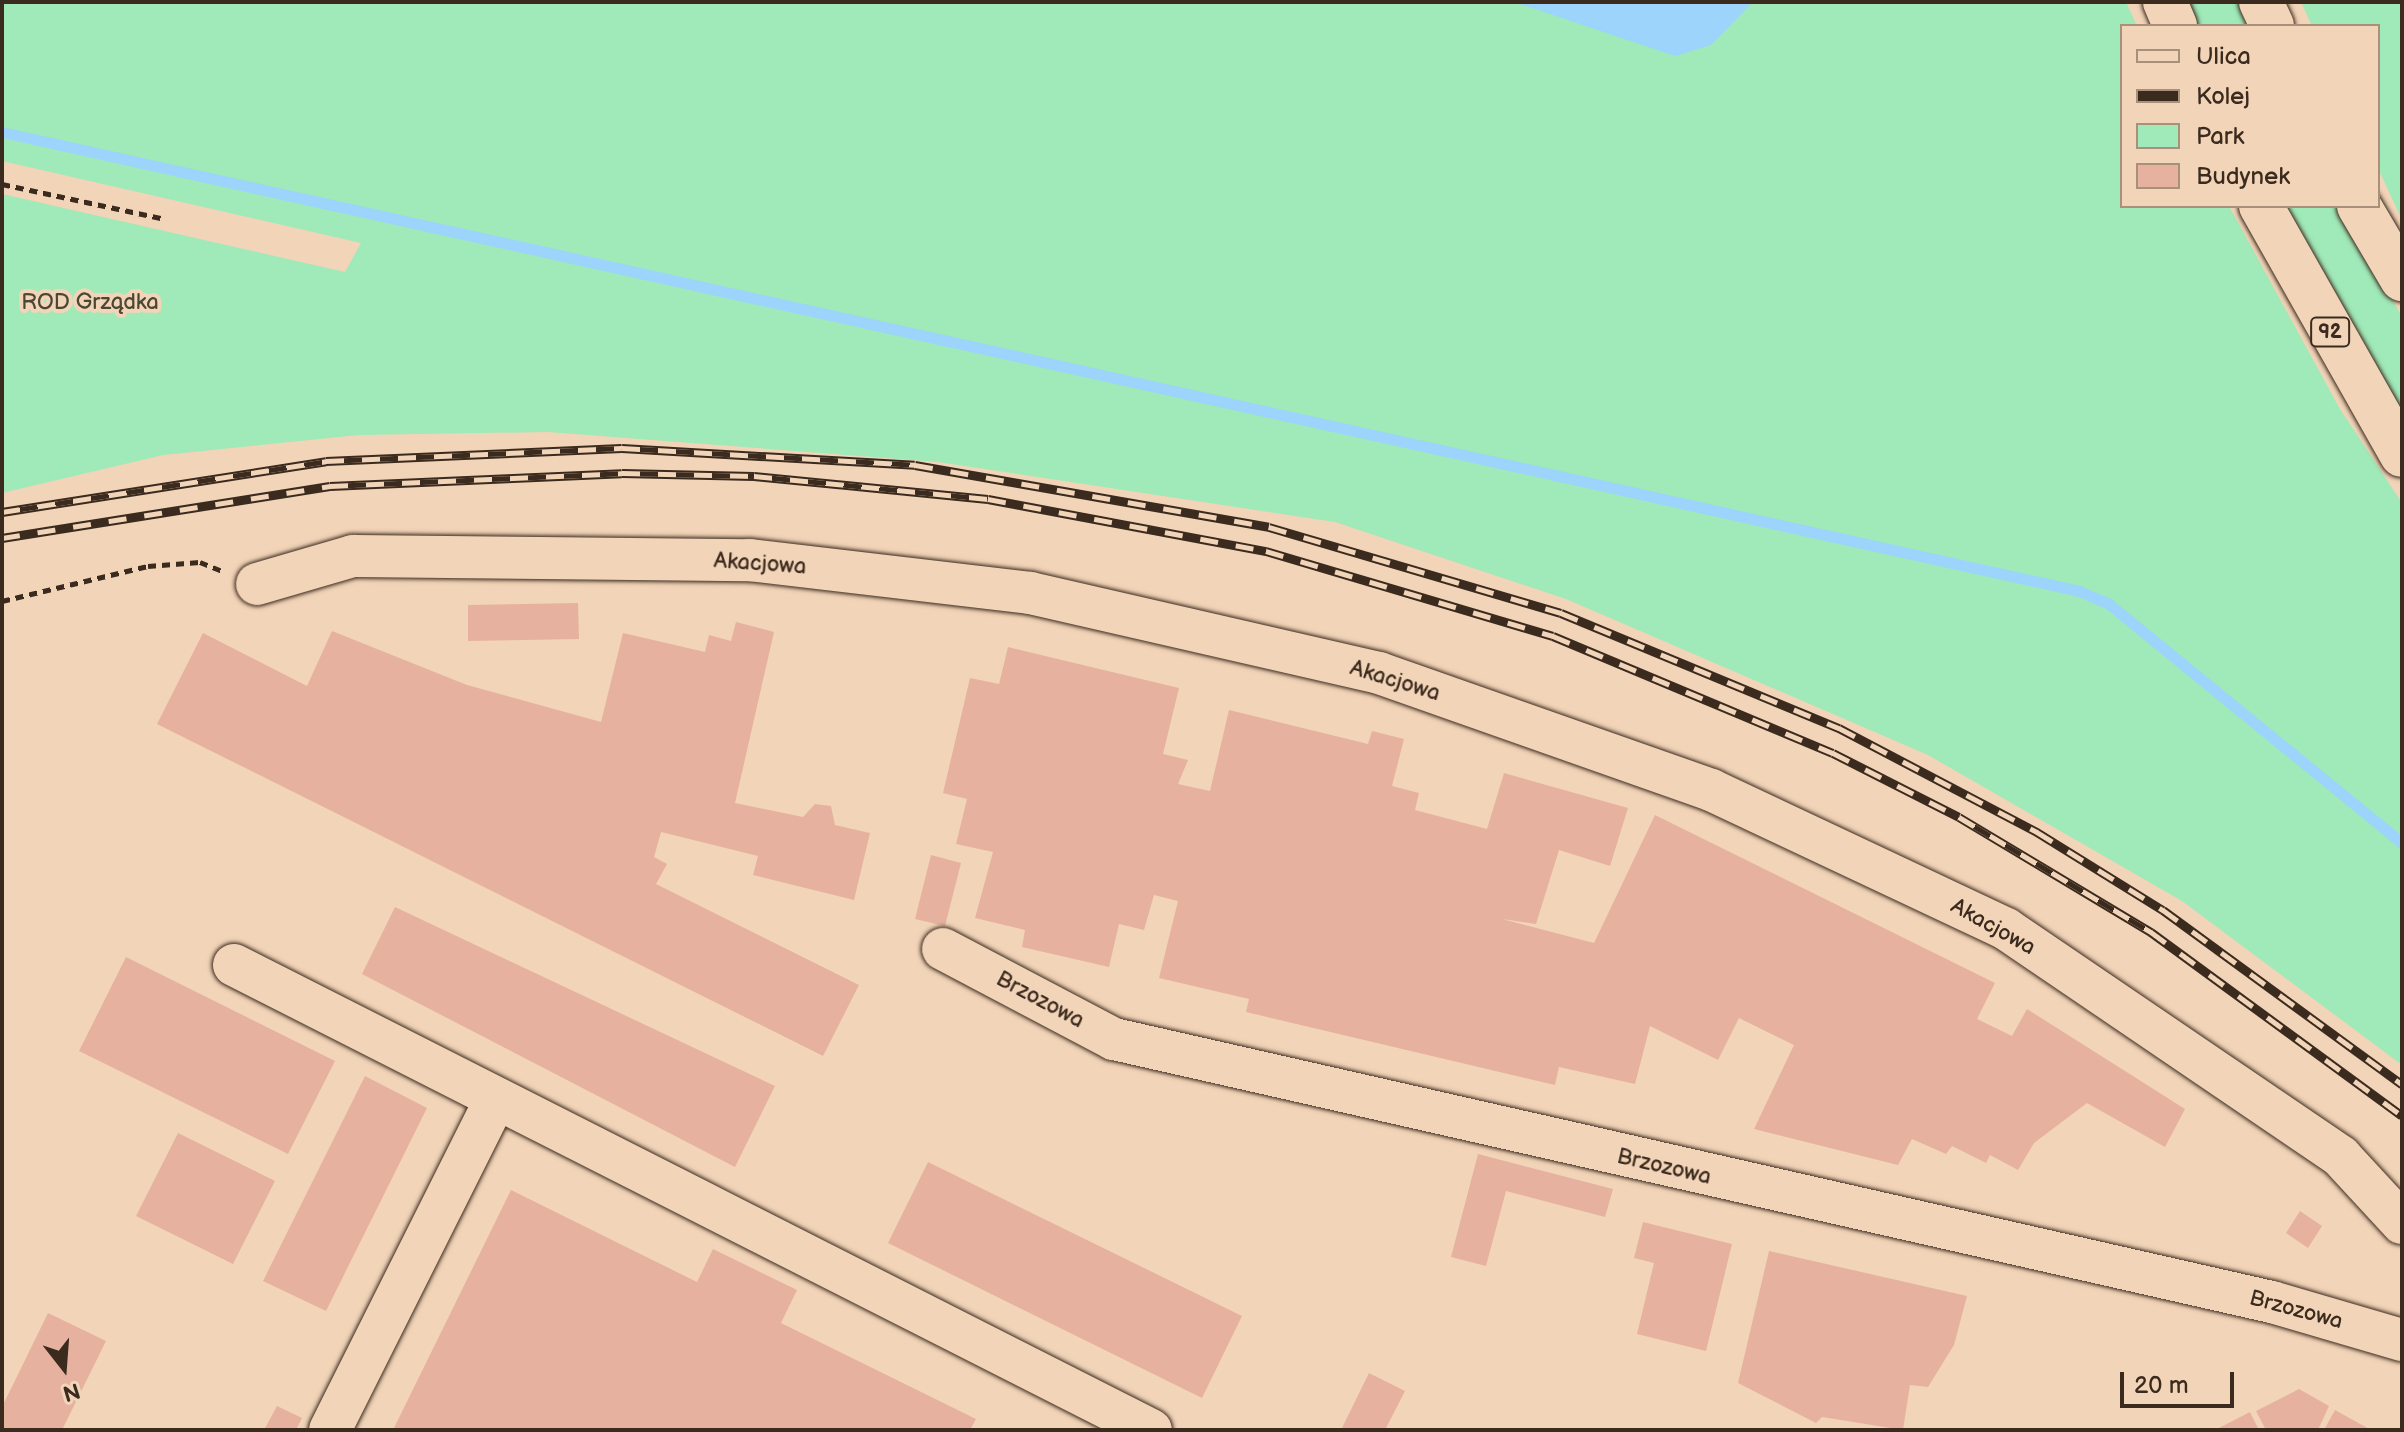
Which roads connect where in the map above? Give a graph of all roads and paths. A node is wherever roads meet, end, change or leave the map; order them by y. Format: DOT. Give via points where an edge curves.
graph roads {
  1 [pos="2165,2"];
  2 [pos="2261,2"];
  3 [pos="2174,24"];
  4 [pos="2271,24"];
  5 [pos="2,184"];
  6 [pos="2262,208"];
  7 [pos="2360,208"];
  8 [pos="165,219"];
  9 [pos="2402,279"];
  10 [pos="2402,455"];
  11 [pos="257,584"];
  12 [pos="2,601"];
  13 [pos="943,949"];
  14 [pos="234,965"];
  15 [pos="495,1101"];
  16 [pos="2402,1223"];
  17 [pos="2402,1340"];
  18 [pos="330,1430"];
  19 [pos="1151,1430"];
  1 -- 3 [label="main road"];
  2 -- 4 [label="main road"];
  5 -- 8 [label="path"];
  6 -- 10 [label="main road, 92"];
  7 -- 9 [label="main road"];
  11 -- 12 [label="path" via="200,562 161,565"];
  11 -- 16 [label="street, Akacjowa" via="353,556 750,560 1030,593 1379,673 1711,790 2006,929 2341,1157"];
  13 -- 17 [label="street, Brzozowa" via="1128,1042 2272,1302"];
  14 -- 15 [label="street"];
  15 -- 18 [label="street"];
  15 -- 19 [label="street"];
}
